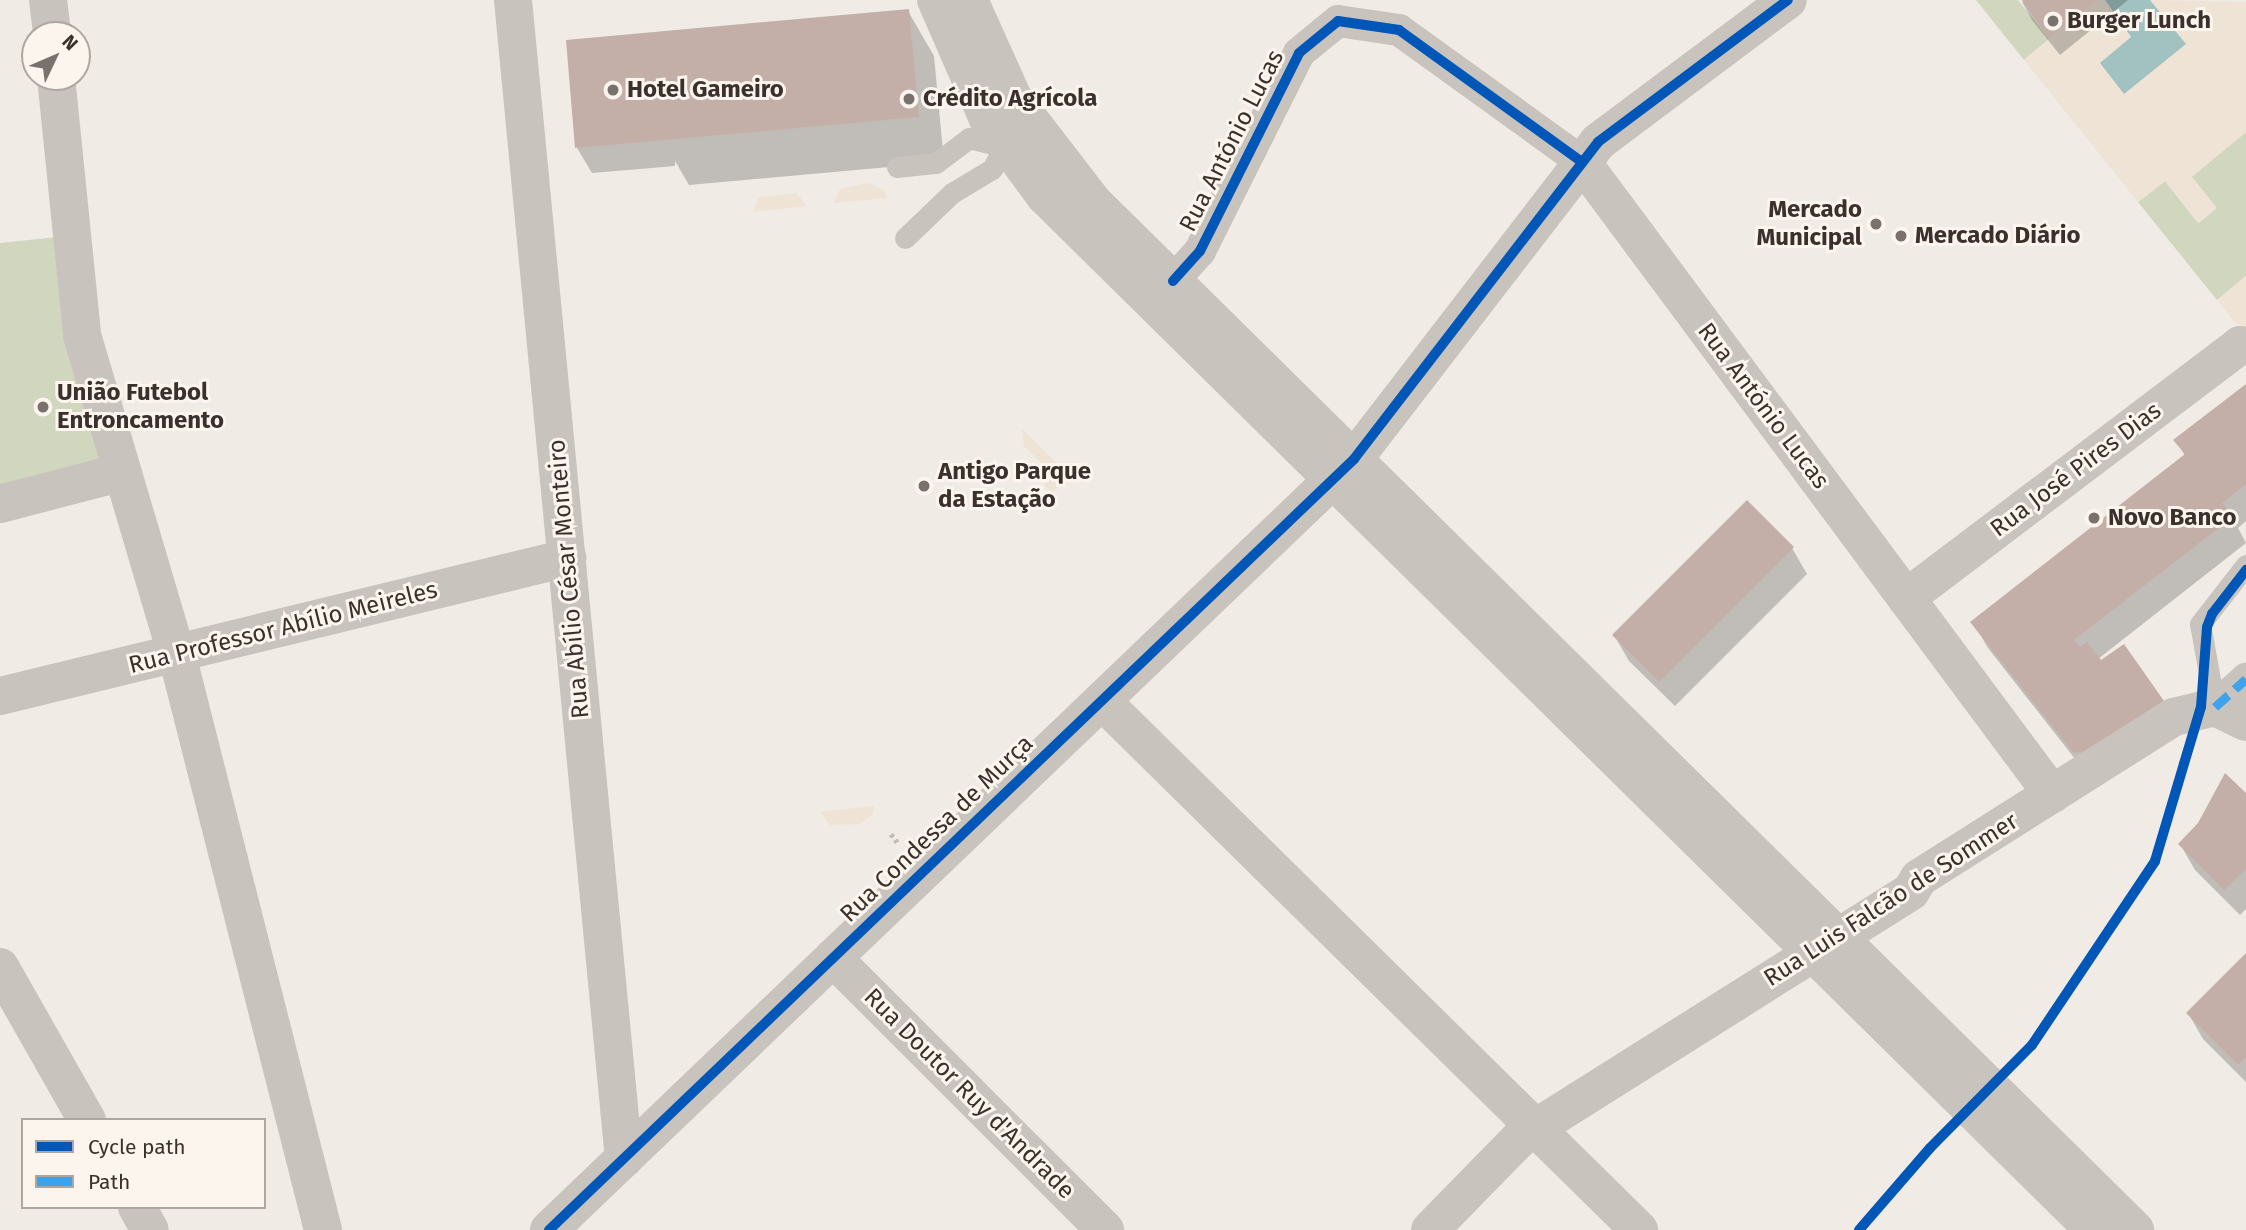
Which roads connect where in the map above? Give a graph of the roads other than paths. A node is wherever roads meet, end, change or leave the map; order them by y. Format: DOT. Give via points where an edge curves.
graph roads {
  1 [pos="48,0"];
  2 [pos="513,0"];
  3 [pos="936,0"];
  4 [pos="969,0"];
  5 [pos="1788,0"];
  6 [pos="50,21"];
  7 [pos="57,91"];
  8 [pos="1019,137"];
  9 [pos="1582,162"];
  10 [pos="897,167"];
  11 [pos="905,238"];
  12 [pos="1173,281"];
  13 [pos="2243,345"];
  14 [pos="1343,469"];
  15 [pos="119,473"];
  16 [pos="0,504"];
  17 [pos="567,558"];
  18 [pos="2246,565"];
  19 [pos="1906,598"];
  20 [pos="177,655"];
  21 [pos="2246,679"];
  22 [pos="0,696"];
  23 [pos="1102,701"];
  24 [pos="2231,715"];
  25 [pos="2052,794"];
  26 [pos="1825,945"];
  27 [pos="833,958"];
  28 [pos="0,967"];
  29 [pos="86,1118"];
  30 [pos="1536,1128"];
  31 [pos="624,1159"];
  32 [pos="138,1209"];
  33 [pos="150,1230"];
  34 [pos="323,1230"];
  35 [pos="549,1230"];
  36 [pos="1105,1230"];
  37 [pos="1430,1230"];
  38 [pos="1639,1230"];
  39 [pos="2094,1230"];
  40 [pos="2135,1230"];
  1 -- 6 [label="street"];
  2 -- 17 [label="street, Rua Abílio César Monteiro"];
  3 -- 8 [label="street" via="979,100"];
  4 -- 8 [label="street"];
  5 -- 9 [label="street, Rua Condessa de Murça" via="1598,142"];
  7 -- 15 [label="street" via="82,335"];
  8 -- 10 [label="lane" via="969,138 936,163"];
  8 -- 11 [label="lane" via="992,169 952,193"];
  8 -- 12 [label="street"];
  8 -- 14 [label="street" via="1045,196"];
  9 -- 12 [label="street, Rua António Lucas" via="1399,30 1338,21 1298,53 1200,251"];
  9 -- 14 [label="street, Rua Condessa de Murça"];
  9 -- 19 [label="street, Rua António Lucas"];
  12 -- 14 [label="street"];
  13 -- 19 [label="street, Rua José Pires Dias"];
  14 -- 23 [label="street, Rua Condessa de Murça"];
  14 -- 26 [label="street"];
  15 -- 16 [label="street"];
  15 -- 20 [label="street"];
  17 -- 20 [label="street, Rua Professor Abílio Meireles"];
  17 -- 31 [label="street, Rua Abílio César Monteiro"];
  18 -- 24 [label="lane" via="2200,624"];
  19 -- 25 [label="street, Rua António Lucas"];
  20 -- 22 [label="street, Rua Professor Abílio Meireles"];
  20 -- 34 [label="street"];
  21 -- 24 [label="street, Rua Luis Falcão de Sommer"];
  23 -- 27 [label="street, Rua Condessa de Murça"];
  23 -- 30 [label="street"];
  24 -- 25 [label="street, Rua Luis Falcão de Sommer" via="2174,717"];
  25 -- 26 [label="street, Rua Luis Falcão de Sommer" via="1919,878 1911,891"];
  26 -- 30 [label="street, Rua Luis Falcão de Sommer"];
  26 -- 39 [label="street"];
  26 -- 40 [label="street"];
  27 -- 31 [label="street, Rua Condessa de Murça"];
  27 -- 36 [label="street, Rua Doutor Ruy d'Andrade"];
  28 -- 29 [label="street"];
  30 -- 37 [label="street, Rua Luis Falcão de Sommer" via="1521,1137"];
  30 -- 38 [label="street"];
  31 -- 35 [label="street, Rua Condessa de Murça"];
  32 -- 33 [label="street"];
}
